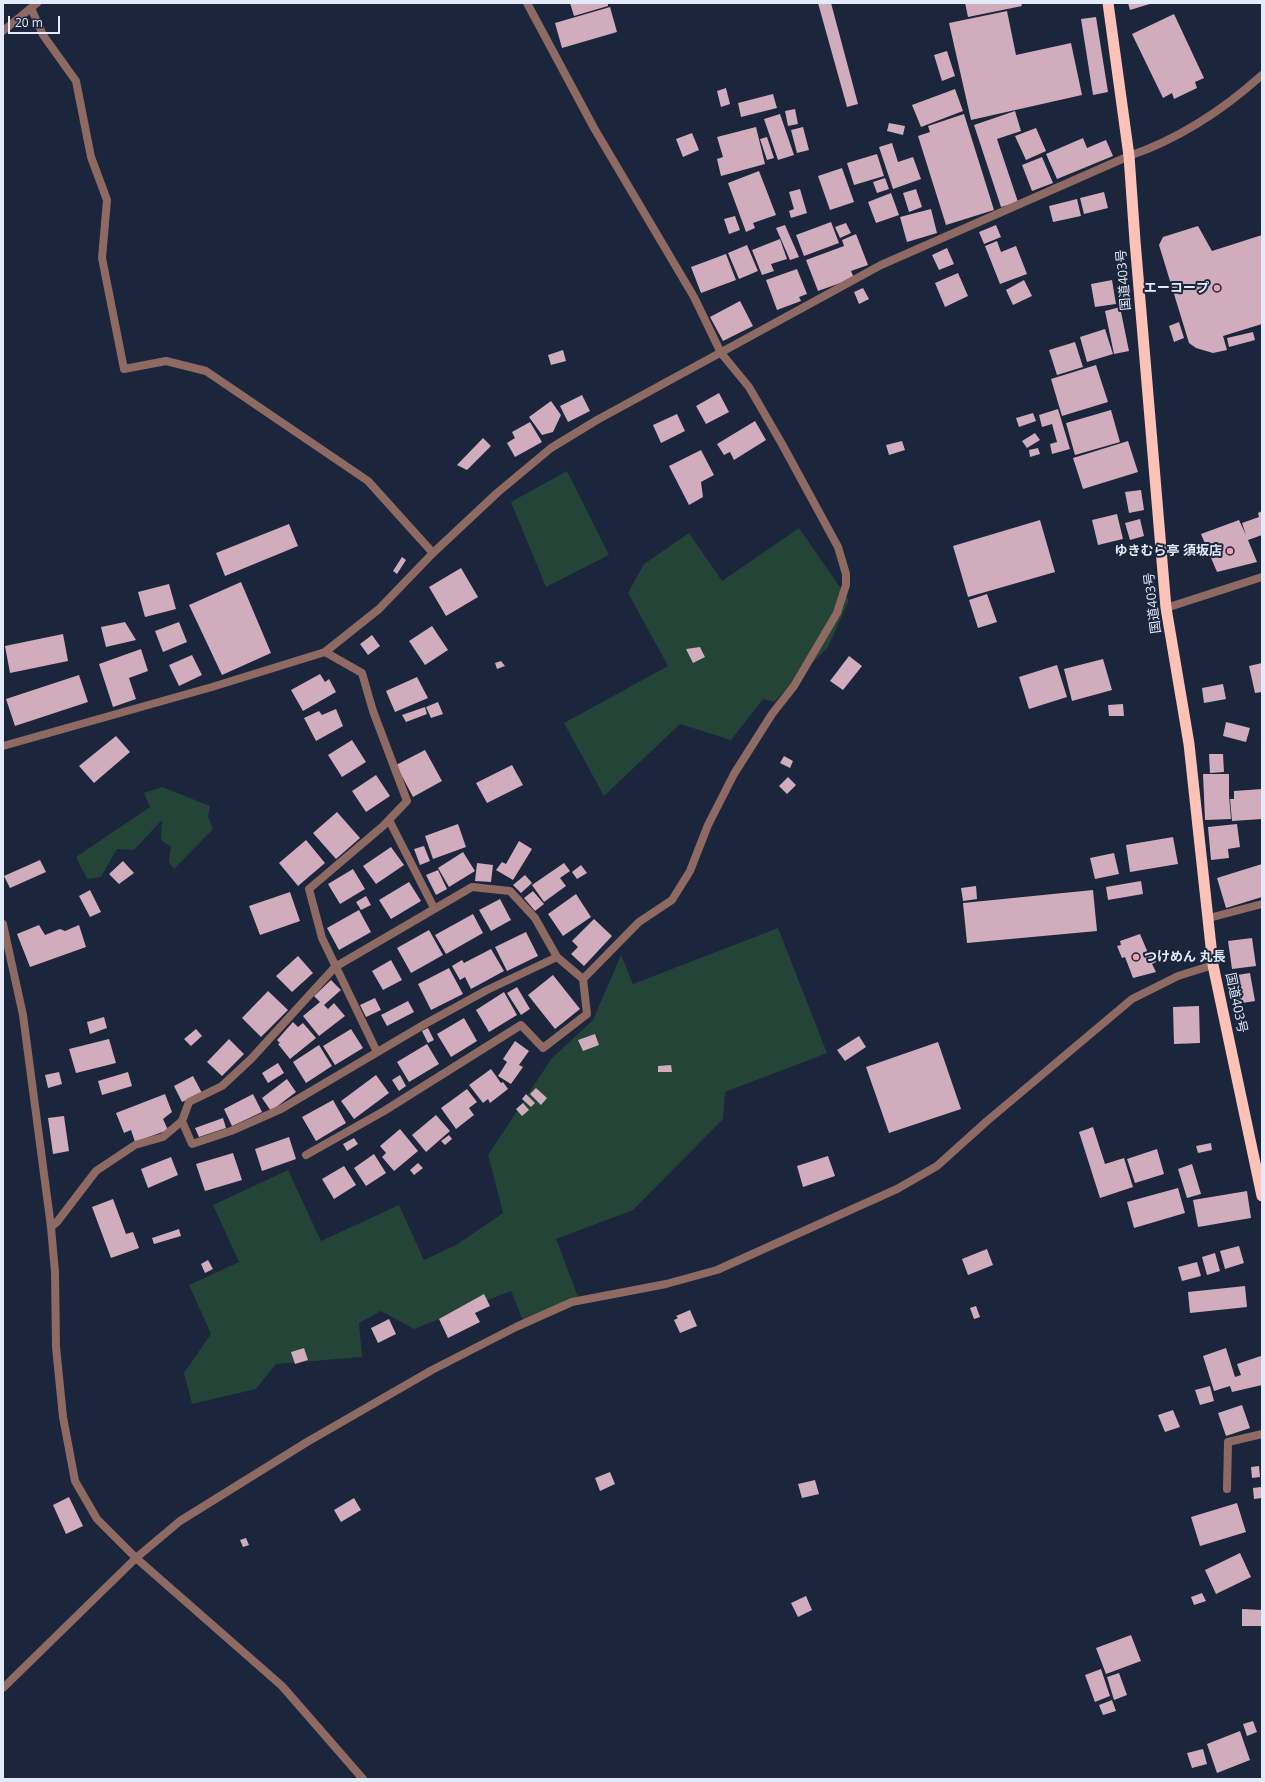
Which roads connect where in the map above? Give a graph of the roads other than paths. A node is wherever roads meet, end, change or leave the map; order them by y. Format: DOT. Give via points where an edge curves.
graph roads {
  1 [pos="527,3"];
  2 [pos="1110,5"];
  3 [pos="34,6"];
  4 [pos="3,31"];
  5 [pos="1262,75"];
  6 [pos="1129,156"];
  7 [pos="721,353"];
  8 [pos="433,553"];
  9 [pos="1262,577"];
  10 [pos="1166,608"];
  11 [pos="325,652"];
  12 [pos="3,746"];
  13 [pos="389,820"];
  14 [pos="1262,904"];
  15 [pos="434,908"];
  16 [pos="1209,918"];
  17 [pos="3,924"];
  18 [pos="556,957"];
  19 [pos="1213,965"];
  20 [pos="335,967"];
  21 [pos="584,978"];
  22 [pos="377,1052"];
  23 [pos="182,1122"];
  24 [pos="306,1155"];
  25 [pos="1262,1196"];
  26 [pos="51,1227"];
  27 [pos="1262,1434"];
  28 [pos="1227,1489"];
  29 [pos="136,1558"];
  30 [pos="3,1688"];
  31 [pos="363,1779"];
  1 -- 7 [label="street" via="594,128 694,297"];
  2 -- 6 [label="highway, 国道403号"];
  3 -- 4 [label="street"];
  3 -- 8 [label="street" via="43,35 76,81 91,157 107,200 102,258 124,369 166,361 206,371 368,481"];
  5 -- 6 [label="street" via="1202,122 1153,148"];
  6 -- 7 [label="street" via="881,265"];
  6 -- 10 [label="highway, 国道403号"];
  7 -- 8 [label="street" via="597,420 551,448 496,493"];
  7 -- 21 [label="street" via="749,387 838,547 846,574 846,585 837,612 824,636 794,686 772,714 734,774 708,825 690,871 672,900 639,922"];
  8 -- 11 [label="street" via="378,609"];
  9 -- 10 [label="street"];
  10 -- 16 [label="highway, 国道403号" via="1189,744"];
  11 -- 12 [label="street"];
  11 -- 13 [label="street" via="362,672 373,711 407,802"];
  13 -- 15 [label="street"];
  13 -- 20 [label="street" via="309,889 322,938"];
  14 -- 16 [label="street"];
  15 -- 18 [label="street" via="472,887 510,891 535,918"];
  15 -- 20 [label="street"];
  16 -- 19 [label="highway, 国道403号"];
  17 -- 26 [label="street" via="23,1015"];
  18 -- 21 [label="street"];
  18 -- 22 [label="street" via="487,990"];
  19 -- 25 [label="highway, 国道403号"];
  19 -- 29 [label="street" via="1178,976 1132,999 937,1166 897,1189 717,1270 666,1284 572,1302 516,1326 432,1370 307,1442 180,1520"];
  20 -- 22 [label="street"];
  20 -- 23 [label="street" via="222,1086 189,1102"];
  21 -- 24 [label="street" via="587,1014 543,1048 521,1025"];
  22 -- 23 [label="street" via="281,1109 231,1131 192,1144"];
  23 -- 26 [label="street" via="163,1137 135,1145 96,1171"];
  26 -- 29 [label="street" via="55,1272 56,1347 63,1417 75,1481 97,1519"];
  27 -- 28 [label="street" via="1228,1442"];
  29 -- 30 [label="street"];
  29 -- 31 [label="street" via="282,1686"];
}
